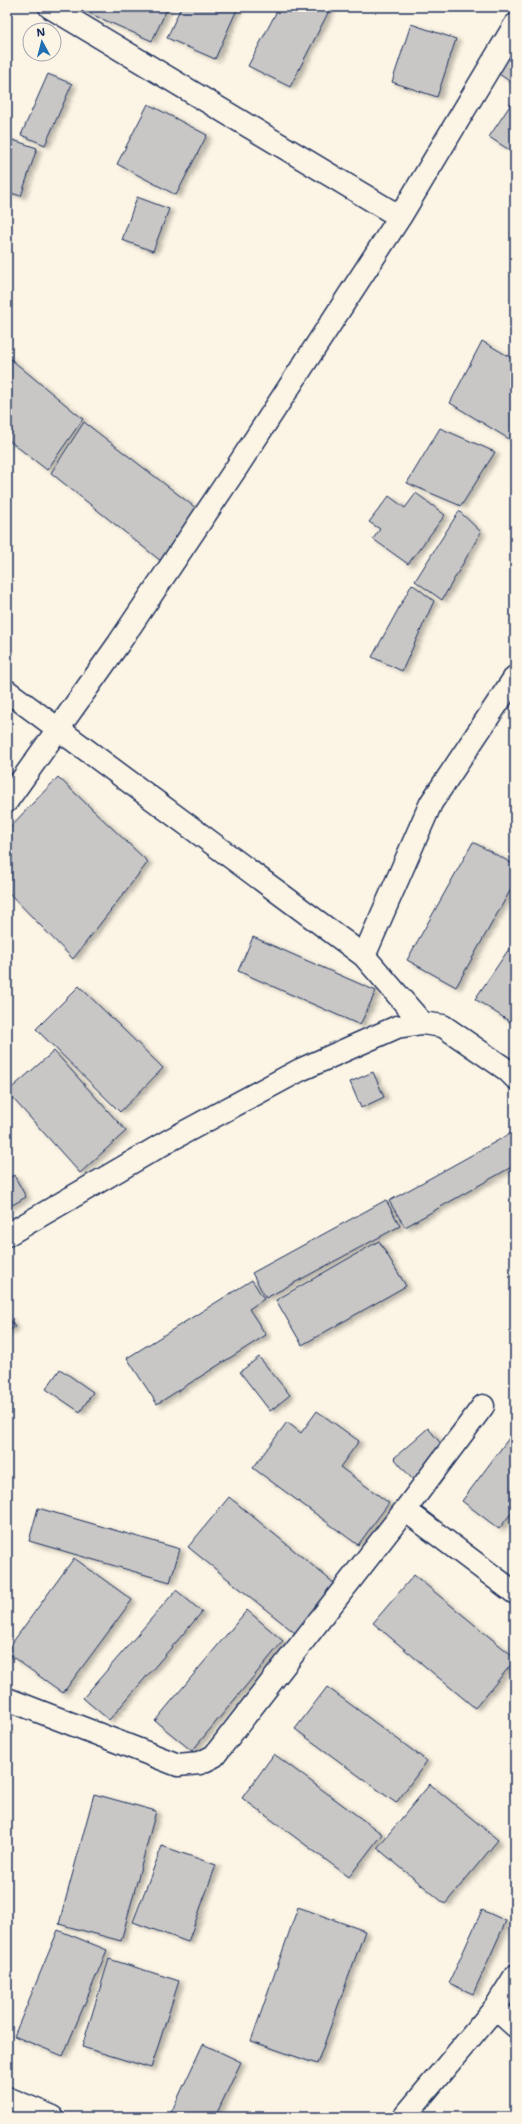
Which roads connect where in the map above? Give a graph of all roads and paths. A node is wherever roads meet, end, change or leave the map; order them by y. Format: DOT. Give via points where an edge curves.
graph roads {
  1 [pos="50,7"];
  2 [pos="515,25"];
  3 [pos="400,217"];
  4 [pos="515,676"];
  5 [pos="7,691"];
  6 [pos="58,730"];
  7 [pos="7,801"];
  8 [pos="364,956"];
  9 [pos="422,1023"];
  10 [pos="515,1078"];
  11 [pos="7,1235"];
  12 [pos="483,1406"];
  13 [pos="405,1510"];
  14 [pos="515,1593"];
  15 [pos="7,1699"];
  16 [pos="515,1976"];
  17 [pos="495,2008"];
  18 [pos="515,2026"];
  19 [pos="7,2098"];
  20 [pos="53,2117"];
  21 [pos="404,2117"];
  1 -- 3 [label="street"];
  2 -- 3 [label="street"];
  3 -- 6 [label="street" via="237,467"];
  4 -- 8 [label="street" via="431,803"];
  5 -- 6 [label="street"];
  6 -- 7 [label="street"];
  6 -- 8 [label="street"];
  8 -- 9 [label="street"];
  9 -- 10 [label="street" via="443,1026"];
  9 -- 11 [label="street" via="397,1027 300,1070 170,1140"];
  12 -- 13 [label="street"];
  13 -- 14 [label="street"];
  13 -- 15 [label="street" via="214,1756 200,1763 178,1764"];
  16 -- 17 [label="street"];
  17 -- 18 [label="street"];
  17 -- 21 [label="street"];
  19 -- 20 [label="street"];
}
